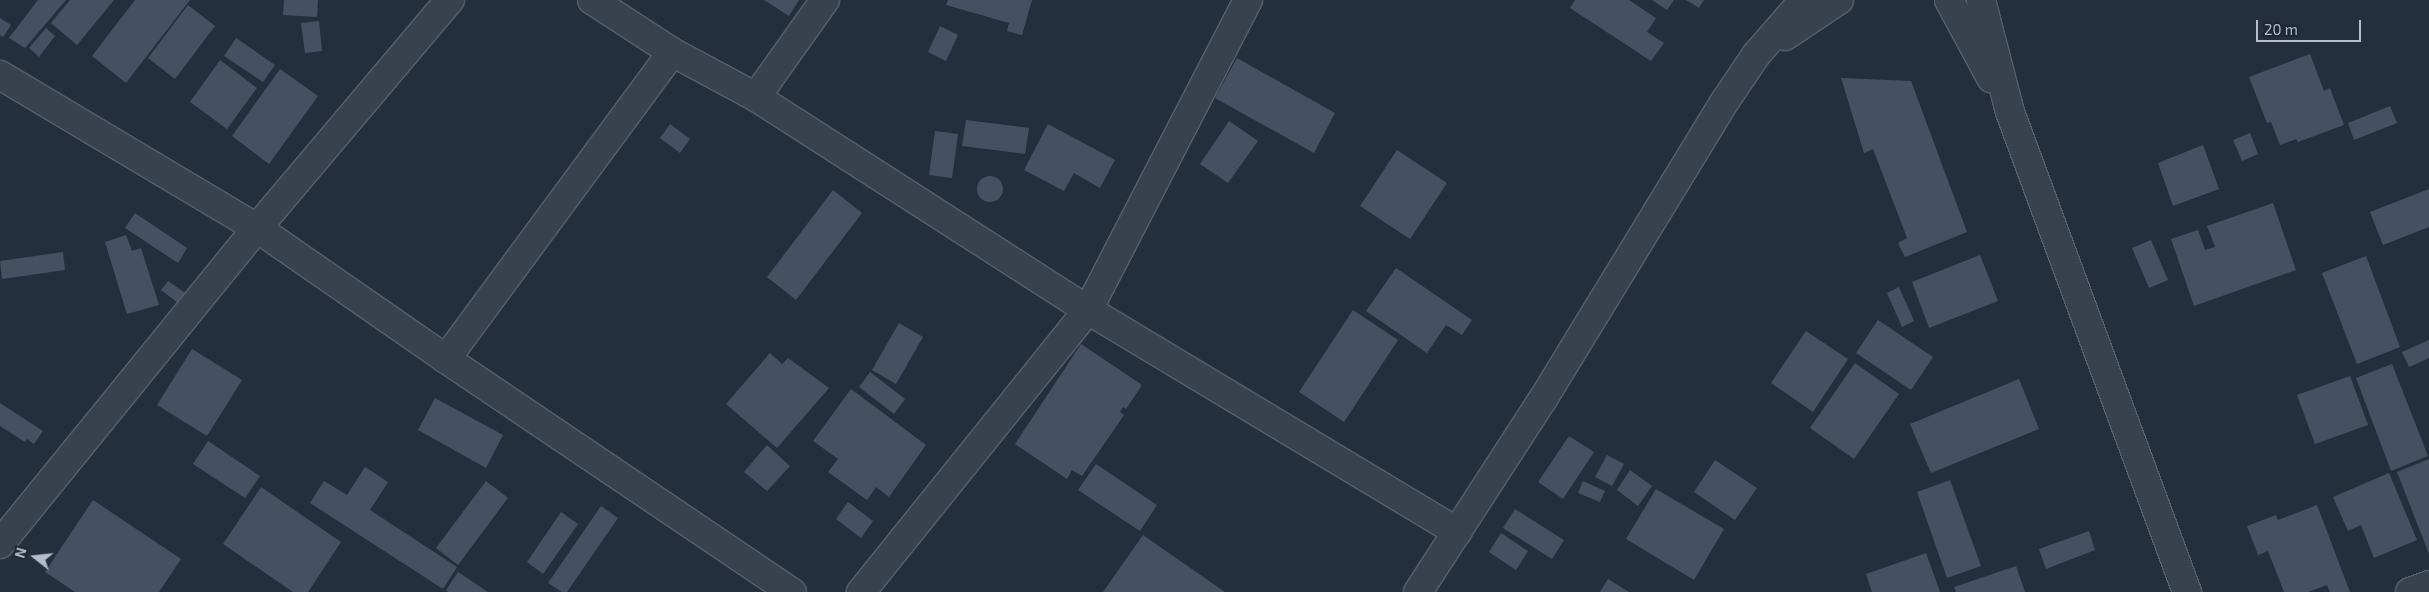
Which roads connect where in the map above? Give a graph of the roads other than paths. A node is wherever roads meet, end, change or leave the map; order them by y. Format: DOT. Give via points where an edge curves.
graph roads {
  1 [pos="450,0"];
  2 [pos="592,0"];
  3 [pos="825,0"];
  4 [pos="1248,0"];
  5 [pos="1804,0"];
  6 [pos="1839,0"];
  7 [pos="1949,0"];
  8 [pos="1982,0"];
  9 [pos="672,52"];
  10 [pos="1756,55"];
  11 [pos="0,75"];
  12 [pos="756,97"];
  13 [pos="2010,112"];
  14 [pos="257,228"];
  15 [pos="1088,310"];
  16 [pos="446,359"];
  17 [pos="1457,532"];
  18 [pos="0,544"];
  19 [pos="2429,584"];
  20 [pos="792,592"];
  21 [pos="861,592"];
  22 [pos="1418,592"];
  23 [pos="2187,592"];
  24 [pos="2410,592"];
  1 -- 14 [label="street"];
  2 -- 9 [label="street"];
  3 -- 12 [label="street"];
  4 -- 15 [label="street"];
  5 -- 10 [label="street"];
  6 -- 10 [label="street"];
  7 -- 13 [label="street"];
  8 -- 13 [label="street"];
  9 -- 12 [label="street"];
  9 -- 16 [label="street"];
  10 -- 17 [label="street" via="1690,157 1544,400"];
  11 -- 14 [label="street"];
  12 -- 15 [label="street"];
  13 -- 23 [label="street"];
  14 -- 16 [label="street"];
  14 -- 18 [label="street"];
  15 -- 17 [label="street"];
  15 -- 21 [label="street"];
  16 -- 20 [label="street"];
  17 -- 22 [label="street"];
  19 -- 24 [label="street"];
}
